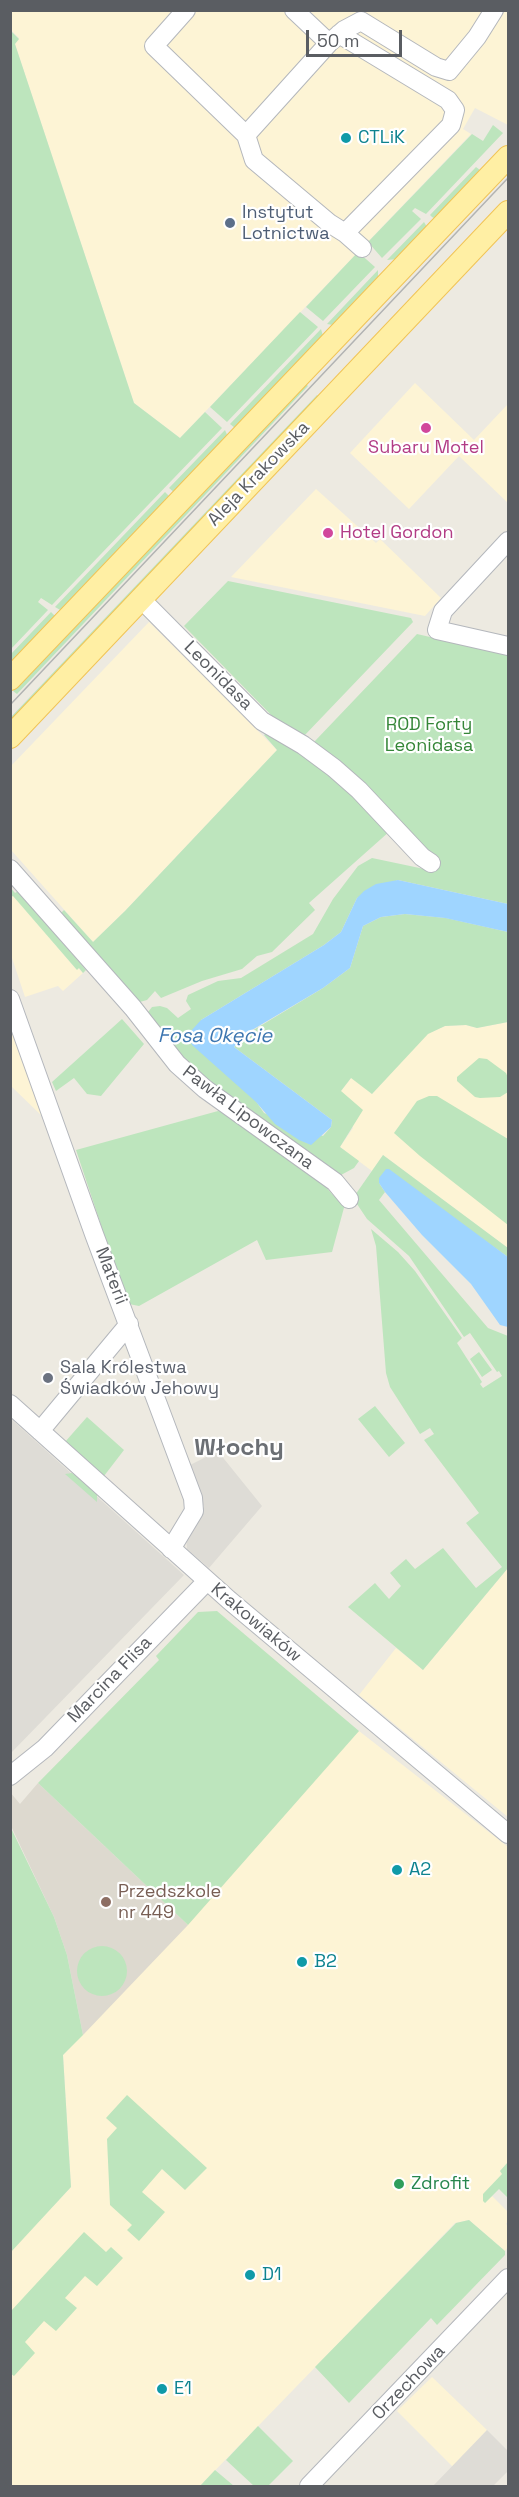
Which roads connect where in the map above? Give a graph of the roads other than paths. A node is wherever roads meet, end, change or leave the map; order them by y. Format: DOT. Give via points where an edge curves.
graph roads {
  1 [pos="186,10"];
  2 [pos="294,10"];
  3 [pos="494,10"];
  4 [pos="334,39"];
  5 [pos="246,135"];
  6 [pos="508,157"];
  7 [pos="508,212"];
  8 [pos="345,233"];
  9 [pos="362,248"];
  10 [pos="508,541"];
  11 [pos="140,598"];
  12 [pos="508,646"];
  13 [pos="10,679"];
  14 [pos="10,737"];
  15 [pos="431,863"];
  16 [pos="10,869"];
  17 [pos="10,999"];
  18 [pos="349,1199"];
  19 [pos="129,1324"];
  20 [pos="10,1404"];
  21 [pos="40,1431"];
  22 [pos="171,1549"];
  23 [pos="207,1581"];
  24 [pos="10,1776"];
  25 [pos="508,1834"];
  26 [pos="508,2278"];
  27 [pos="309,2487"];
  1 -- 5 [label="street" via="153,46"];
  2 -- 4 [label="street"];
  3 -- 4 [label="street" via="449,71 361,21"];
  4 -- 5 [label="street"];
  4 -- 8 [label="street" via="448,100 455,110 451,124"];
  5 -- 8 [label="street" via="254,160"];
  6 -- 13 [label="main road"];
  7 -- 11 [label="main road, Aleja Krakowska"];
  8 -- 9 [label="street"];
  10 -- 12 [label="street" via="443,611 437,630"];
  11 -- 14 [label="main road, Aleja Krakowska"];
  11 -- 15 [label="street, Leonidasa" via="262,721 303,745 359,790"];
  16 -- 18 [label="street, Pawła Lipowczana" via="133,1008 177,1064 205,1089 335,1182"];
  17 -- 19 [label="street, Materii"];
  19 -- 21 [label="street"];
  19 -- 22 [label="street, Materii" via="195,1504 188,1524"];
  20 -- 21 [label="street, Krakowiaków"];
  21 -- 22 [label="street, Krakowiaków"];
  22 -- 23 [label="street, Krakowiaków"];
  23 -- 24 [label="street, Marcina Flisa" via="45,1748"];
  23 -- 25 [label="street, Krakowiaków"];
  26 -- 27 [label="street, Orzechowa"];
}
